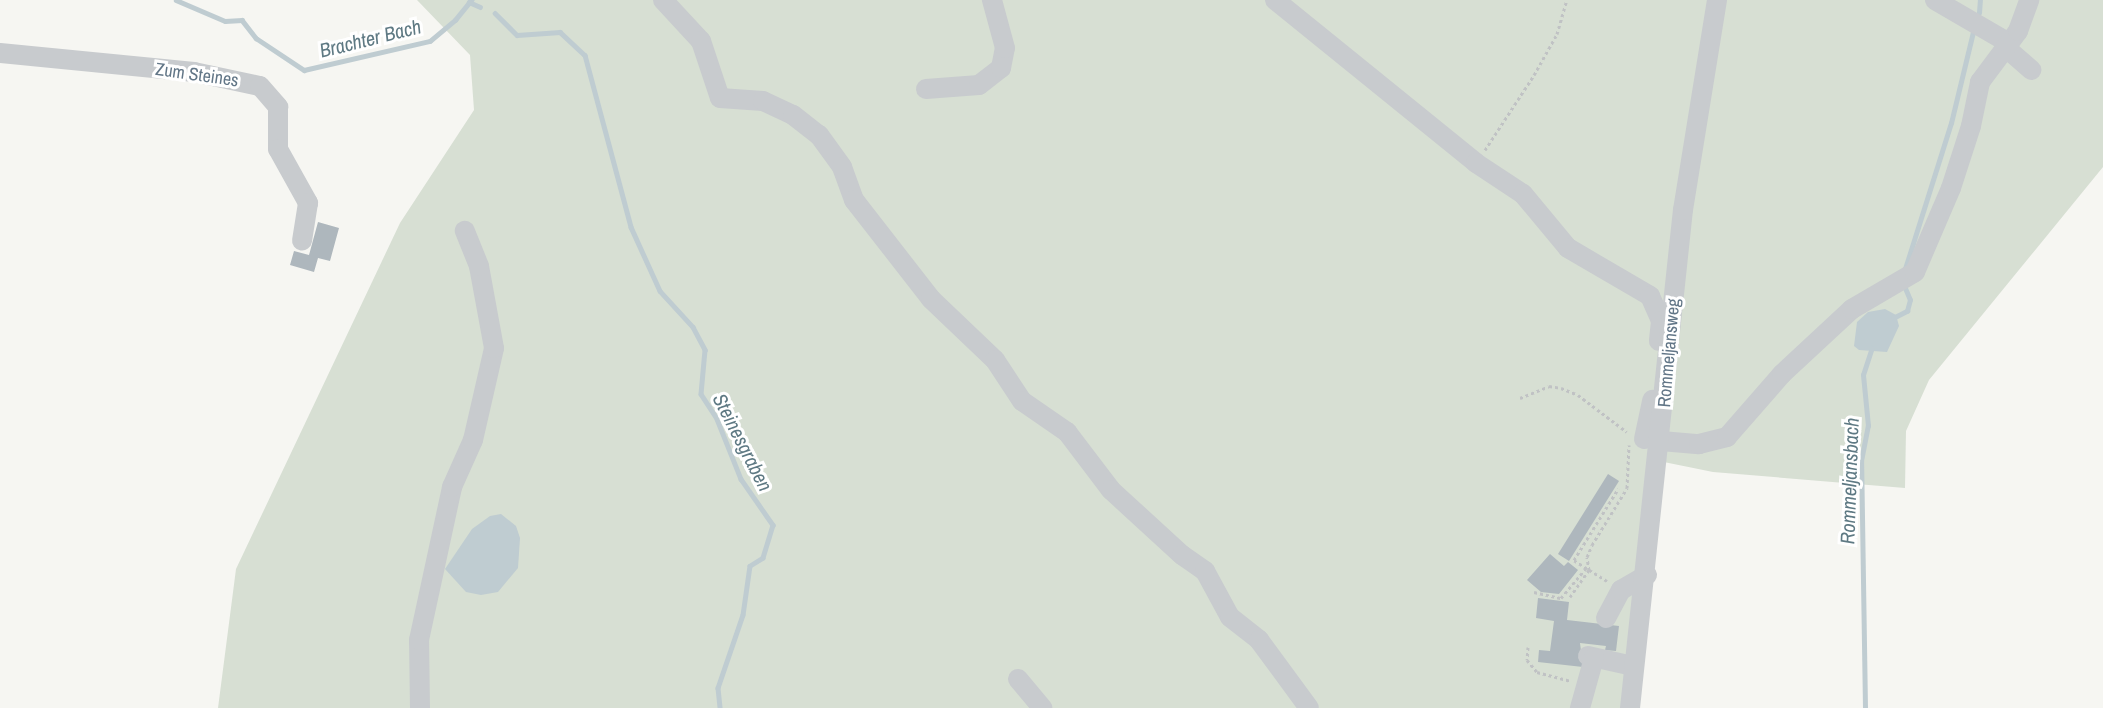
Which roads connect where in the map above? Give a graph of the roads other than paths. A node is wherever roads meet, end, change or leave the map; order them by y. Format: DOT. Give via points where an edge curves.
graph roads {
  1 [pos="663,0"];
  2 [pos="992,0"];
  3 [pos="1275,0"];
  4 [pos="1717,0"];
  5 [pos="1935,0"];
  6 [pos="2029,0"];
  7 [pos="2007,45"];
  8 [pos="0,53"];
  9 [pos="2031,70"];
  10 [pos="926,89"];
  11 [pos="465,231"];
  12 [pos="302,241"];
  13 [pos="1648,439"];
  14 [pos="1647,575"];
  15 [pos="1606,618"];
  16 [pos="1633,666"];
  17 [pos="1018,679"];
  18 [pos="420,708"];
  19 [pos="1042,708"];
  20 [pos="1309,708"];
  21 [pos="1580,708"];
  22 [pos="1630,708"];
  1 -- 20 [label="street" via="701,41 720,98 762,101 793,115 819,135 842,167 854,200 931,299 995,360 1022,401 1067,432 1111,490 1205,571 1230,617 1259,640"];
  2 -- 10 [label="street" via="1005,48 1001,68 979,85"];
  3 -- 13 [label="street" via="1476,163 1523,194 1568,248 1650,296 1661,321"];
  4 -- 13 [label="street, Rommeljansweg"];
  5 -- 7 [label="street"];
  6 -- 7 [label="street" via="2022,24"];
  7 -- 9 [label="street"];
  7 -- 13 [label="street" via="1980,82 1951,188 1905,277 1852,309 1782,374 1727,437 1699,444"];
  8 -- 12 [label="street, Zum Steines" via="194,72 260,86 278,107 278,149 308,203"];
  11 -- 18 [label="street" via="479,266 494,348 473,440 452,487 419,640"];
  13 -- 14 [label="street, Rommeljansweg"];
  14 -- 15 [label="street" via="1621,591"];
  14 -- 16 [label="street, Rommeljansweg"];
  16 -- 21 [label="street" via="1591,657"];
  16 -- 22 [label="street, Rommeljansweg"];
  17 -- 19 [label="street"];
}
